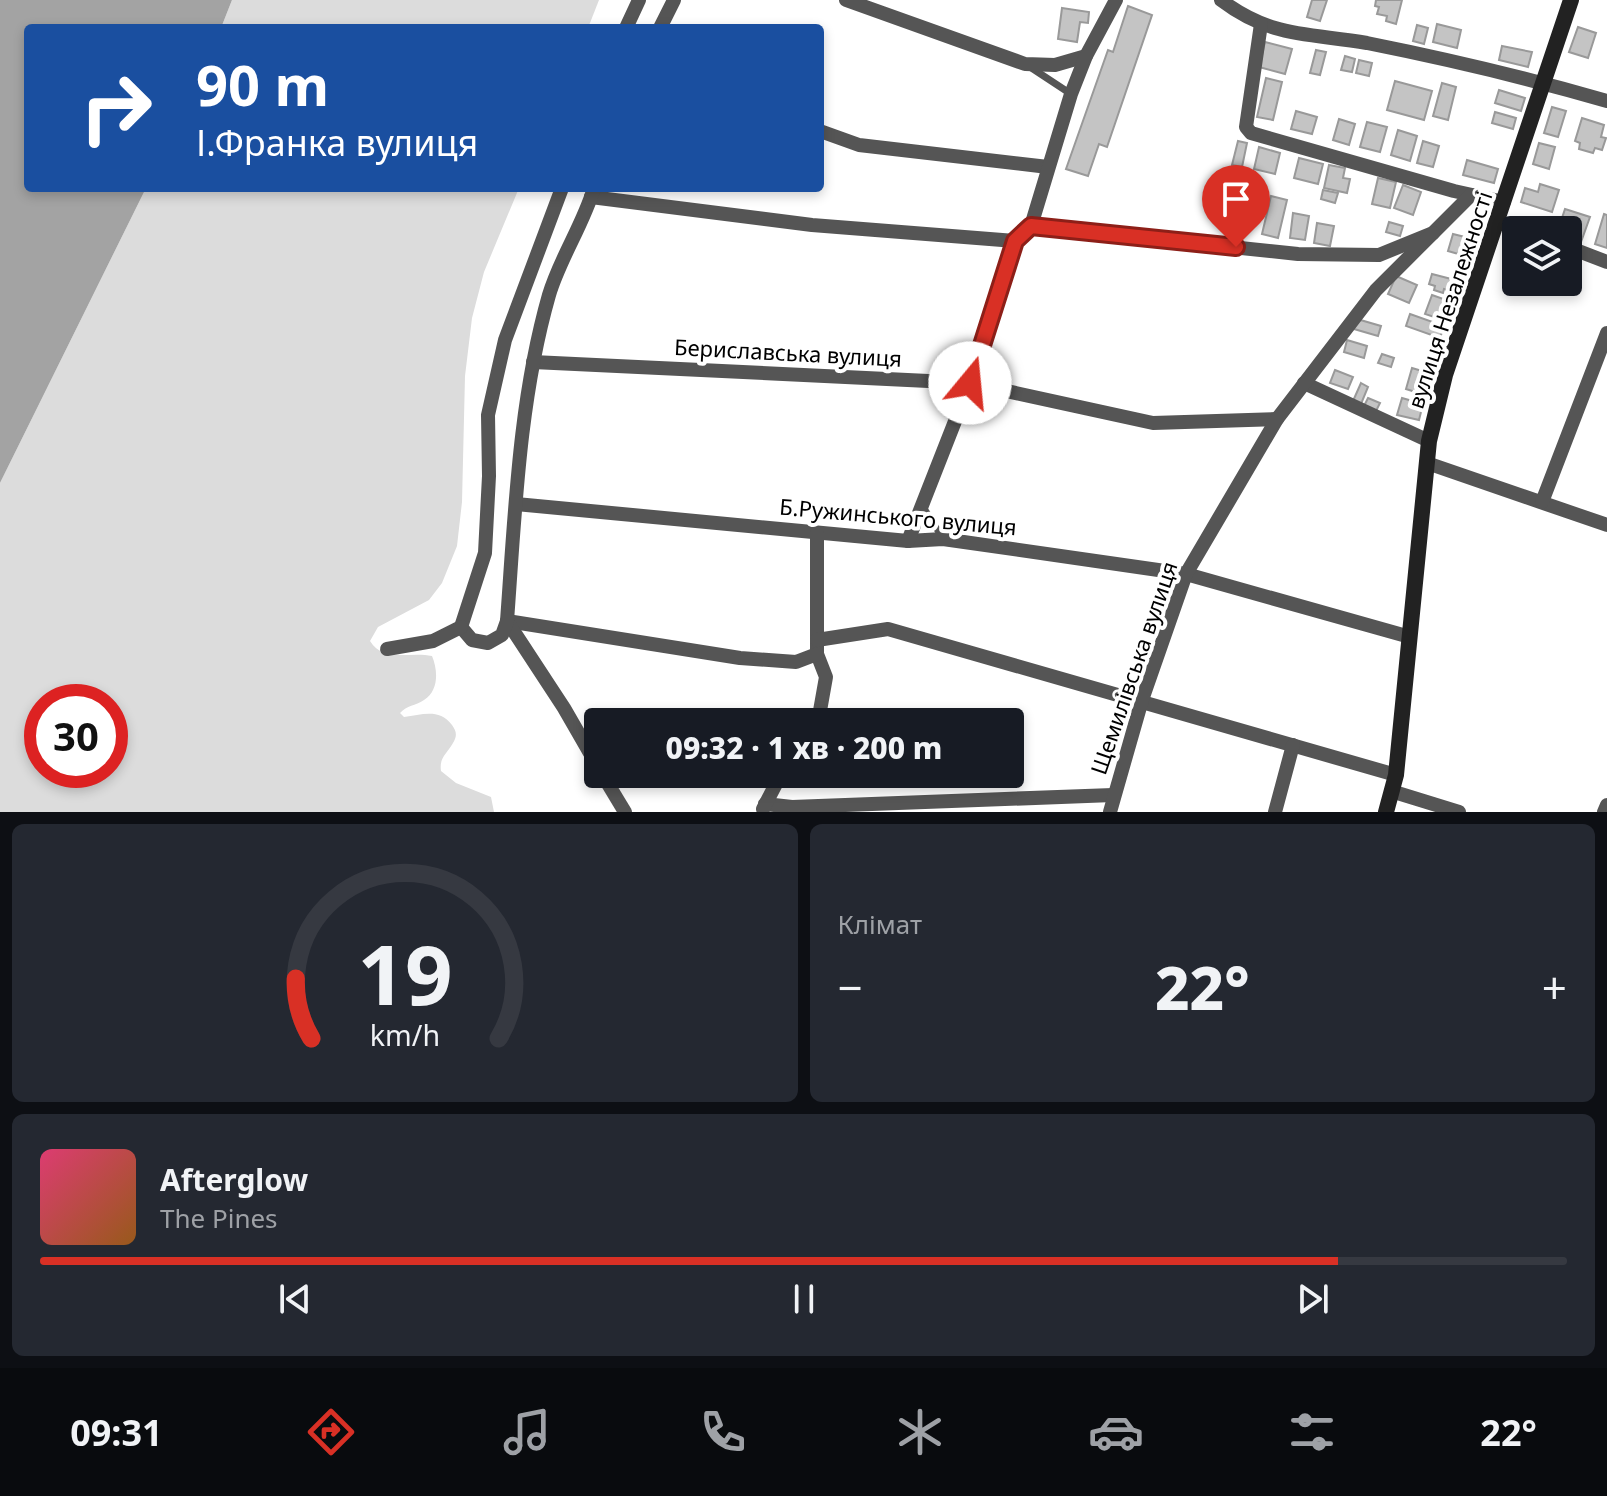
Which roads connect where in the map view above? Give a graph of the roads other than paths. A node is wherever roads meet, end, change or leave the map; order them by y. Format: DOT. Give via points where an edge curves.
graph roads {
  1 [pos="639,0"];
  2 [pos="674,0"];
  3 [pos="846,0"];
  4 [pos="1116,0"];
  5 [pos="1221,0"];
  6 [pos="1571,0"];
  7 [pos="628,24"];
  8 [pos="662,24"];
  9 [pos="1261,24"];
  10 [pos="1086,56"];
  11 [pos="1025,64"];
  12 [pos="1544,83"];
  13 [pos="1071,94"];
  14 [pos="1607,101"];
  15 [pos="824,132"];
  16 [pos="1048,167"];
  17 [pos="560,192"];
  18 [pos="592,193"];
  19 [pos="1471,195"];
  20 [pos="1504,202"];
  21 [pos="1498,222"];
  22 [pos="1502,223"];
  23 [pos="1031,226"];
  24 [pos="1433,233"];
  25 [pos="1015,241"];
  26 [pos="1582,252"];
  27 [pos="1607,262"];
  28 [pos="1607,333"];
  29 [pos="533,362"];
  30 [pos="970,383"];
  31 [pos="1304,383"];
  32 [pos="1277,419"];
  33 [pos="1429,441"];
  34 [pos="1427,463"];
  35 [pos="1542,502"];
  36 [pos="516,504"];
  37 [pos="922,506"];
  38 [pos="1607,525"];
  39 [pos="817,533"];
  40 [pos="943,539"];
  41 [pos="908,541"];
  42 [pos="1186,574"];
  43 [pos="507,621"];
  44 [pos="461,627"];
  45 [pos="1410,637"];
  46 [pos="817,647"];
  47 [pos="387,649"];
  48 [pos="1142,700"];
  49 [pos="820,708"];
  50 [pos="584,743"];
  51 [pos="1293,745"];
  52 [pos="1394,783"];
  53 [pos="610,788"];
  54 [pos="774,788"];
  55 [pos="1113,795"];
  56 [pos="1607,805"];
  57 [pos="764,808"];
  58 [pos="625,812"];
  59 [pos="1110,812"];
  60 [pos="1275,812"];
  61 [pos="1386,812"];
  62 [pos="1459,812"];
  63 [pos="1604,812"];
  1 -- 7 [label="street"];
  2 -- 8 [label="street"];
  3 -- 11 [label="street"];
  4 -- 10 [label="street"];
  5 -- 9 [label="street"];
  6 -- 12 [label="street, вулиця Незалежності"];
  9 -- 12 [label="street"];
  9 -- 19 [label="street" via="1246,127 1251,133"];
  10 -- 11 [label="street" via="1055,65"];
  10 -- 13 [label="street"];
  11 -- 13 [label="lane"];
  12 -- 14 [label="street"];
  12 -- 20 [label="street, вулиця Незалежності"];
  13 -- 16 [label="street"];
  15 -- 16 [label="street" via="859,145"];
  16 -- 23 [label="street"];
  17 -- 44 [label="street" via="505,340 488,415 485,553"];
  18 -- 25 [label="street" via="812,225"];
  18 -- 29 [label="street" via="550,292"];
  19 -- 20 [label="street"];
  19 -- 24 [label="street, Щемилівська вулиця"];
  20 -- 21 [label="street, вулиця Незалежності"];
  21 -- 22 [label="street"];
  21 -- 33 [label="street, вулиця Незалежності" via="1445,375"];
  23 -- 24 [label="street" via="1298,254 1379,255"];
  23 -- 25 [label="street"];
  24 -- 31 [label="street, Щемилівська вулиця" via="1376,290"];
  25 -- 30 [label="street"];
  26 -- 27 [label="street"];
  28 -- 35 [label="street"];
  29 -- 30 [label="street, Бериславська вулиця"];
  29 -- 36 [label="street"];
  30 -- 32 [label="street, Бериславська вулиця" via="1153,423"];
  30 -- 37 [label="street"];
  31 -- 32 [label="street, Щемилівська вулиця"];
  31 -- 33 [label="street"];
  32 -- 42 [label="street, Щемилівська вулиця"];
  33 -- 34 [label="street, вулиця Незалежності"];
  34 -- 35 [label="street"];
  34 -- 45 [label="street, вулиця Незалежності"];
  35 -- 38 [label="street"];
  36 -- 39 [label="street, Б.Ружинського вулиця"];
  36 -- 43 [label="street"];
  37 -- 40 [label="lane"];
  37 -- 41 [label="street"];
  39 -- 41 [label="street, Б.Ружинського вулиця"];
  39 -- 46 [label="street"];
  40 -- 41 [label="street, Б.Ружинського вулиця"];
  40 -- 42 [label="street, Б.Ружинського вулиця"];
  42 -- 45 [label="street, Б.Ружинського вулиця"];
  42 -- 48 [label="street, Щемилівська вулиця"];
  43 -- 44 [label="street" via="502,635 488,643 472,640"];
  43 -- 46 [label="street" via="740,658 796,662"];
  43 -- 50 [label="street"];
  44 -- 47 [label="street" via="433,641"];
  45 -- 52 [label="street, вулиця Незалежності"];
  46 -- 48 [label="street" via="888,629"];
  46 -- 49 [label="street" via="826,677"];
  48 -- 51 [label="street"];
  48 -- 55 [label="street, Щемилівська вулиця"];
  51 -- 52 [label="street"];
  51 -- 60 [label="street"];
  52 -- 61 [label="street, вулиця Незалежності"];
  52 -- 62 [label="street"];
  53 -- 58 [label="street"];
  54 -- 57 [label="street"];
  55 -- 57 [label="street"];
  55 -- 59 [label="street, Щемилівська вулиця"];
  56 -- 63 [label="street"];
}
